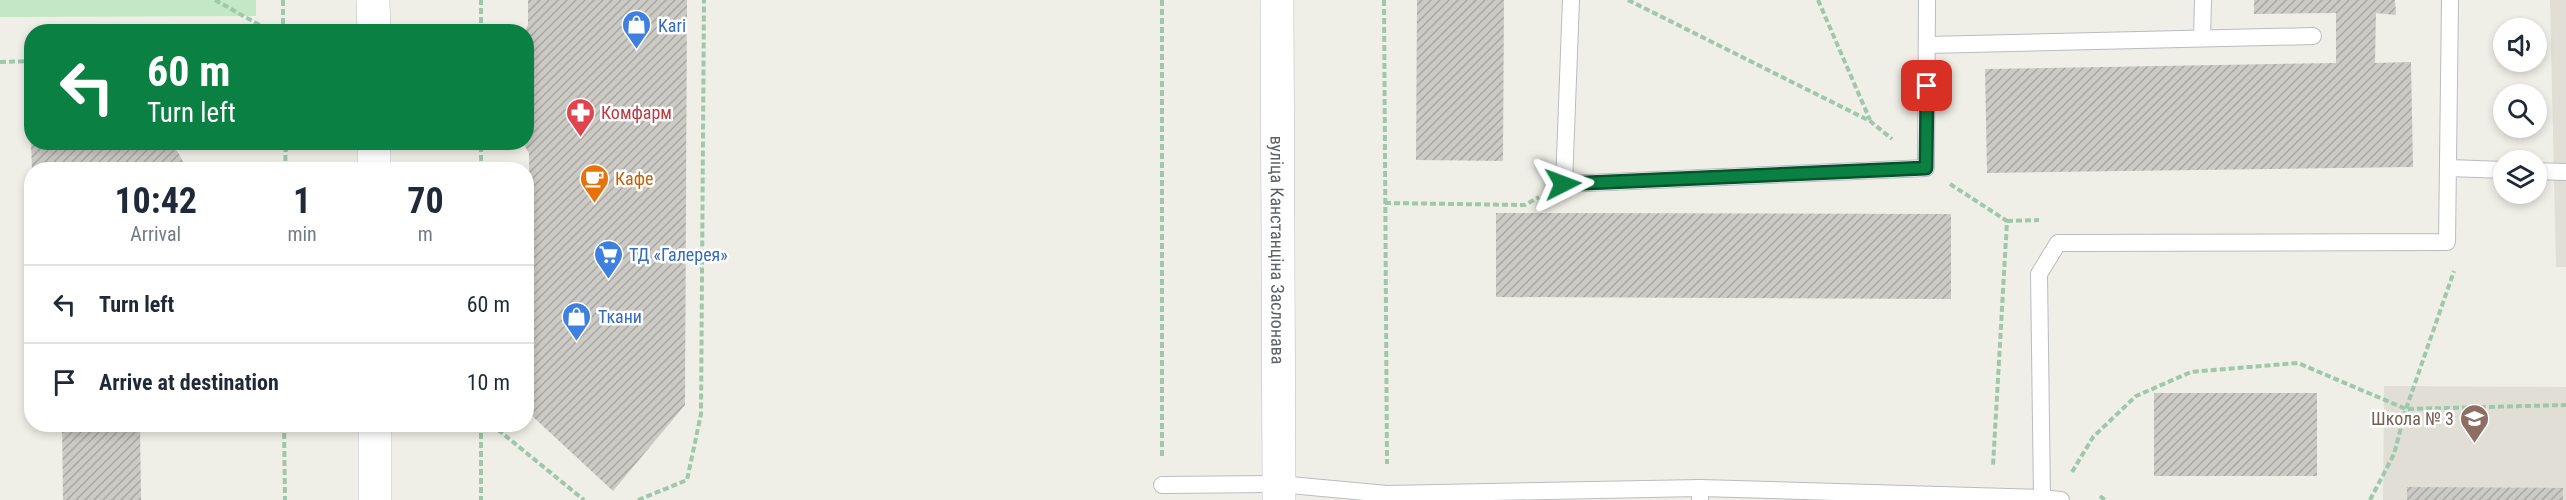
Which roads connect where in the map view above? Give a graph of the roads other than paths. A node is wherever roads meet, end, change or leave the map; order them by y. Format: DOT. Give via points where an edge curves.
graph roads {
  1 [pos="373,0"];
  2 [pos="1277,0"];
  3 [pos="1571,0"];
  4 [pos="1927,0"];
  5 [pos="2203,0"];
  6 [pos="2450,0"];
  7 [pos="374,24"];
  8 [pos="2313,36"];
  9 [pos="2202,38"];
  10 [pos="1927,45"];
  11 [pos="2449,168"];
  12 [pos="2493,170"];
  13 [pos="2547,171"];
  14 [pos="2566,172"];
  15 [pos="375,432"];
  16 [pos="1162,485"];
  17 [pos="1279,492"];
  18 [pos="1700,494"];
  19 [pos="2042,498"];
  20 [pos="375,500"];
  21 [pos="2061,500"];
  1 -- 7 [label="main road"];
  2 -- 17 [label="main road, вуліца Канстанціна Заслонава"];
  3 -- 10 [label="lane" via="1563,184 1926,168"];
  4 -- 10 [label="lane"];
  5 -- 9 [label="lane"];
  6 -- 11 [label="lane"];
  8 -- 9 [label="lane"];
  9 -- 10 [label="lane"];
  11 -- 12 [label="lane"];
  11 -- 19 [label="lane" via="2447,242 2058,243 2039,274"];
  13 -- 14 [label="lane"];
  15 -- 20 [label="main road"];
  16 -- 17 [label="lane"];
  17 -- 18 [label="lane"];
  18 -- 19 [label="lane"];
  19 -- 21 [label="lane"];
}
